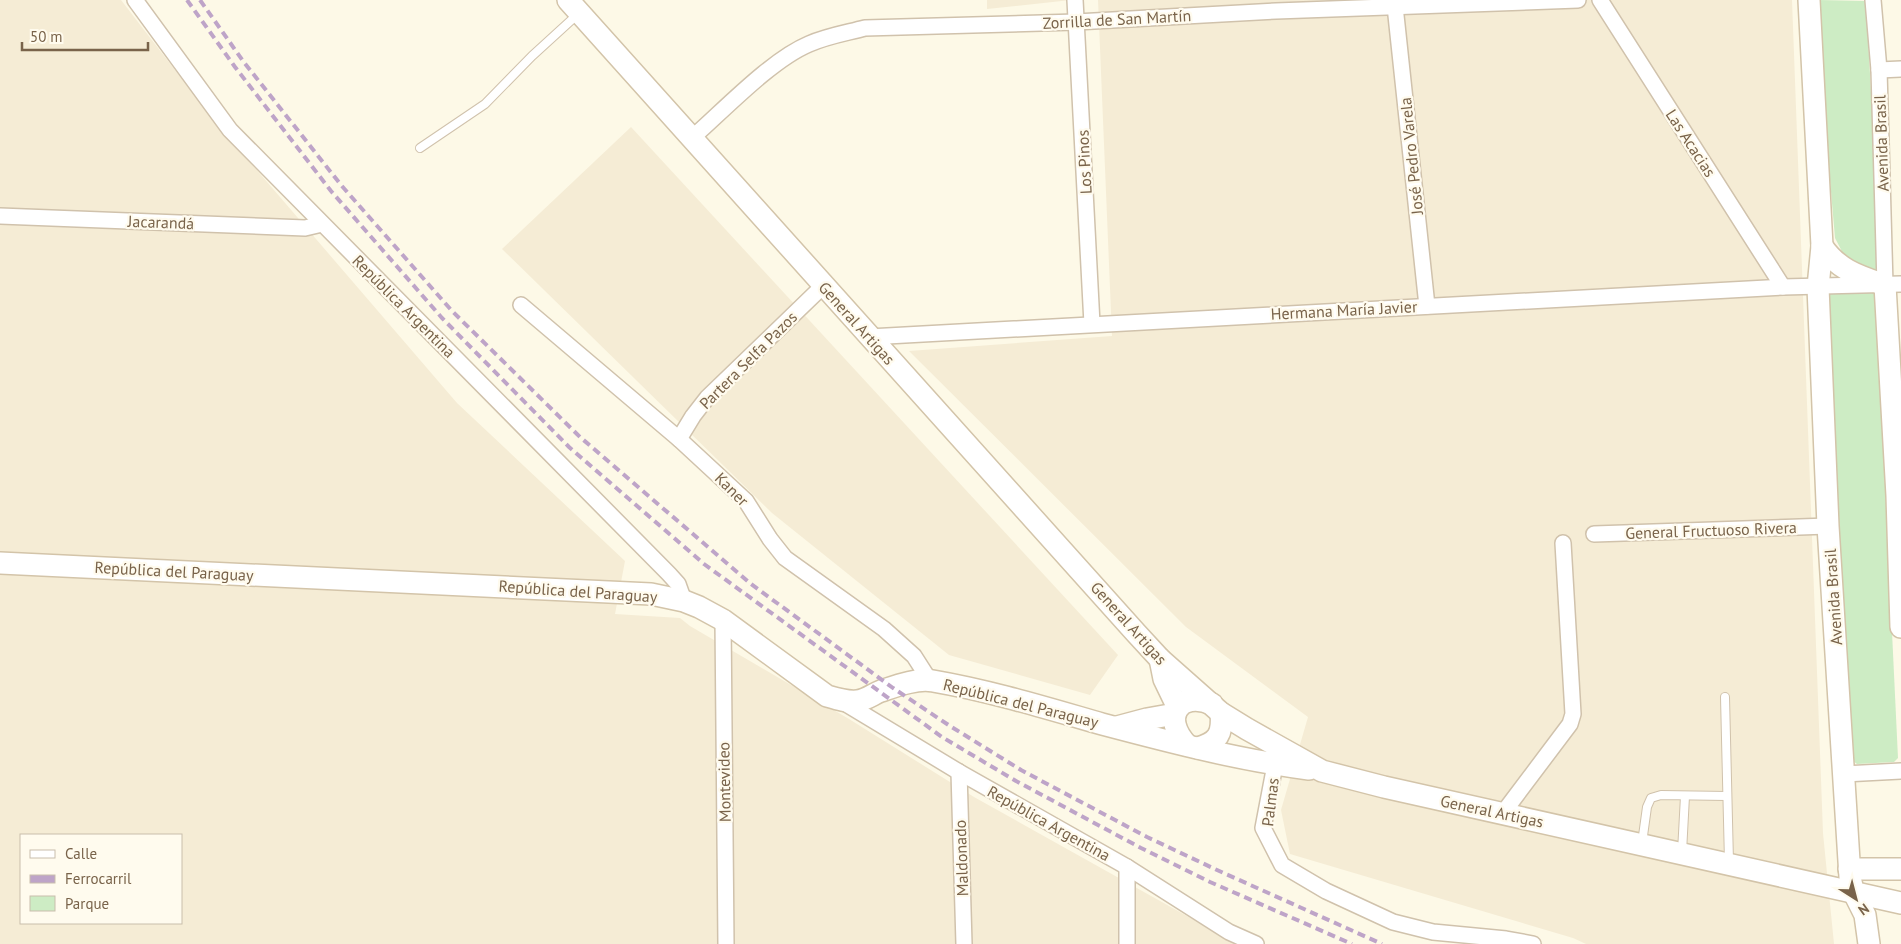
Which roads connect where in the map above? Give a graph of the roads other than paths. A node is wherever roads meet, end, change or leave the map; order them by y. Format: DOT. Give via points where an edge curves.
graph roads {
  1 [pos="135,0"];
  2 [pos="1075,0"];
  3 [pos="1578,0"];
  4 [pos="1600,0"];
  5 [pos="1808,0"];
  6 [pos="1873,0"];
  7 [pos="1276,5"];
  8 [pos="1395,6"];
  9 [pos="574,7"];
  10 [pos="1076,22"];
  11 [pos="1901,69"];
  12 [pos="1879,70"];
  13 [pos="692,138"];
  14 [pos="420,148"];
  15 [pos="0,216"];
  16 [pos="322,224"];
  17 [pos="1822,246"];
  18 [pos="1893,285"];
  19 [pos="823,286"];
  20 [pos="1783,287"];
  21 [pos="1818,287"];
  22 [pos="521,306"];
  23 [pos="1427,306"];
  24 [pos="1092,324"];
  25 [pos="869,337"];
  26 [pos="679,439"];
  27 [pos="1899,496"];
  28 [pos="1828,526"];
  29 [pos="1594,534"];
  30 [pos="1563,543"];
  31 [pos="0,563"];
  32 [pos="684,601"];
  33 [pos="723,620"];
  34 [pos="1901,626"];
  35 [pos="1162,669"];
  36 [pos="930,681"];
  37 [pos="1725,697"];
  38 [pos="842,701"];
  39 [pos="1217,709"];
  40 [pos="1177,711"];
  41 [pos="1146,719"];
  42 [pos="1116,728"];
  43 [pos="1192,746"];
  44 [pos="1275,764"];
  45 [pos="1322,771"];
  46 [pos="959,772"];
  47 [pos="1901,772"];
  48 [pos="1844,774"];
  49 [pos="1685,796"];
  50 [pos="1727,796"];
  51 [pos="1503,813"];
  52 [pos="1642,844"];
  53 [pos="1682,853"];
  54 [pos="1729,864"];
  55 [pos="1127,867"];
  56 [pos="1901,868"];
  57 [pos="1849,869"];
  58 [pos="1853,891"];
  59 [pos="1901,903"];
  60 [pos="726,944"];
  61 [pos="964,944"];
  62 [pos="1127,944"];
  63 [pos="1256,944"];
  64 [pos="1533,944"];
  65 [pos="1869,944"];
  1 -- 16 [label="street, República Argentina" via="230,130"];
  2 -- 10 [label="street, Los Pinos"];
  3 -- 8 [label="street, Zorrilla de San Martín"];
  4 -- 20 [label="street, Las Acacias"];
  5 -- 17 [label="street, Avenida Brasil"];
  6 -- 12 [label="street, Avenida Brasil"];
  7 -- 8 [label="street, Zorrilla de San Martín"];
  7 -- 10 [label="street, Zorrilla de San Martín"];
  8 -- 23 [label="street, José Pedro Varela"];
  9 -- 13 [label="street, General Artigas"];
  9 -- 14 [label="lane" via="485,104"];
  10 -- 13 [label="street, Zorrilla de San Martín" via="865,28 833,36 808,44 784,58"];
  10 -- 24 [label="street, Los Pinos"];
  11 -- 12 [label="street"];
  12 -- 18 [label="street, Avenida Brasil"];
  13 -- 19 [label="street, General Artigas"];
  15 -- 16 [label="street, Jacarandá" via="305,228"];
  16 -- 32 [label="street, República Argentina" via="669,574 678,584"];
  17 -- 18 [label="street" via="1830,259 1843,268"];
  17 -- 21 [label="street, Avenida Brasil"];
  18 -- 21 [label="street, Hermana María Javier"];
  18 -- 27 [label="street, Avenida Brasil"];
  19 -- 25 [label="street, General Artigas"];
  19 -- 26 [label="street, Partera Selfa Pazos" via="707,398"];
  20 -- 21 [label="street, Hermana María Javier"];
  20 -- 23 [label="street, Hermana María Javier"];
  21 -- 28 [label="street, Avenida Brasil"];
  22 -- 26 [label="street, Kaner"];
  23 -- 24 [label="street, Hermana María Javier"];
  24 -- 25 [label="street, Hermana María Javier"];
  25 -- 35 [label="street, General Artigas"];
  26 -- 36 [label="street, Kaner" via="746,501 785,558 884,629 914,656"];
  27 -- 34 [label="street, Avenida Brasil"];
  28 -- 29 [label="street, General Fructuoso Rivera"];
  28 -- 48 [label="street, Avenida Brasil"];
  30 -- 51 [label="street" via="1573,714 1570,724"];
  31 -- 32 [label="street, República del Paraguay" via="628,592"];
  32 -- 33 [label="street, República del Paraguay"];
  33 -- 38 [label="street, República del Paraguay" via="827,696"];
  33 -- 60 [label="street, Montevideo"];
  35 -- 39 [label="street, General Artigas"];
  35 -- 40 [label="street"];
  35 -- 41 [label="street" via="1154,707"];
  36 -- 38 [label="street, República del Paraguay" via="913,682 858,701"];
  36 -- 42 [label="street, República del Paraguay" via="1001,695"];
  37 -- 50 [label="lane"];
  38 -- 46 [label="street, República Argentina"];
  39 -- 40 [label="street" via="1202,700 1189,702"];
  39 -- 43 [label="street" via="1222,725 1219,736 1210,745"];
  39 -- 45 [label="street, General Artigas"];
  40 -- 41 [label="street"];
  40 -- 43 [label="street" via="1174,727 1178,736"];
  41 -- 42 [label="street"];
  42 -- 43 [label="street, República del Paraguay"];
  43 -- 44 [label="street, República del Paraguay"];
  44 -- 45 [label="street, República del Paraguay"];
  44 -- 64 [label="street, Palmas" via="1263,828 1282,865 1326,891 1393,922 1433,932"];
  45 -- 51 [label="street, General Artigas"];
  46 -- 55 [label="street, República Argentina"];
  46 -- 61 [label="street, Maldonado"];
  47 -- 48 [label="street"];
  48 -- 57 [label="street, Avenida Brasil"];
  49 -- 50 [label="lane"];
  49 -- 52 [label="lane" via="1652,798 1647,807"];
  49 -- 53 [label="lane"];
  50 -- 54 [label="lane"];
  51 -- 52 [label="street, General Artigas"];
  52 -- 53 [label="street, General Artigas"];
  53 -- 54 [label="street, General Artigas"];
  54 -- 58 [label="street, General Artigas"];
  55 -- 62 [label="street"];
  55 -- 63 [label="street, República Argentina" via="1230,932"];
  56 -- 57 [label="street"];
  57 -- 58 [label="street, Avenida Brasil"];
  58 -- 59 [label="street, General Artigas"];
  58 -- 65 [label="street, Avenida Brasil" via="1865,915"];
}
